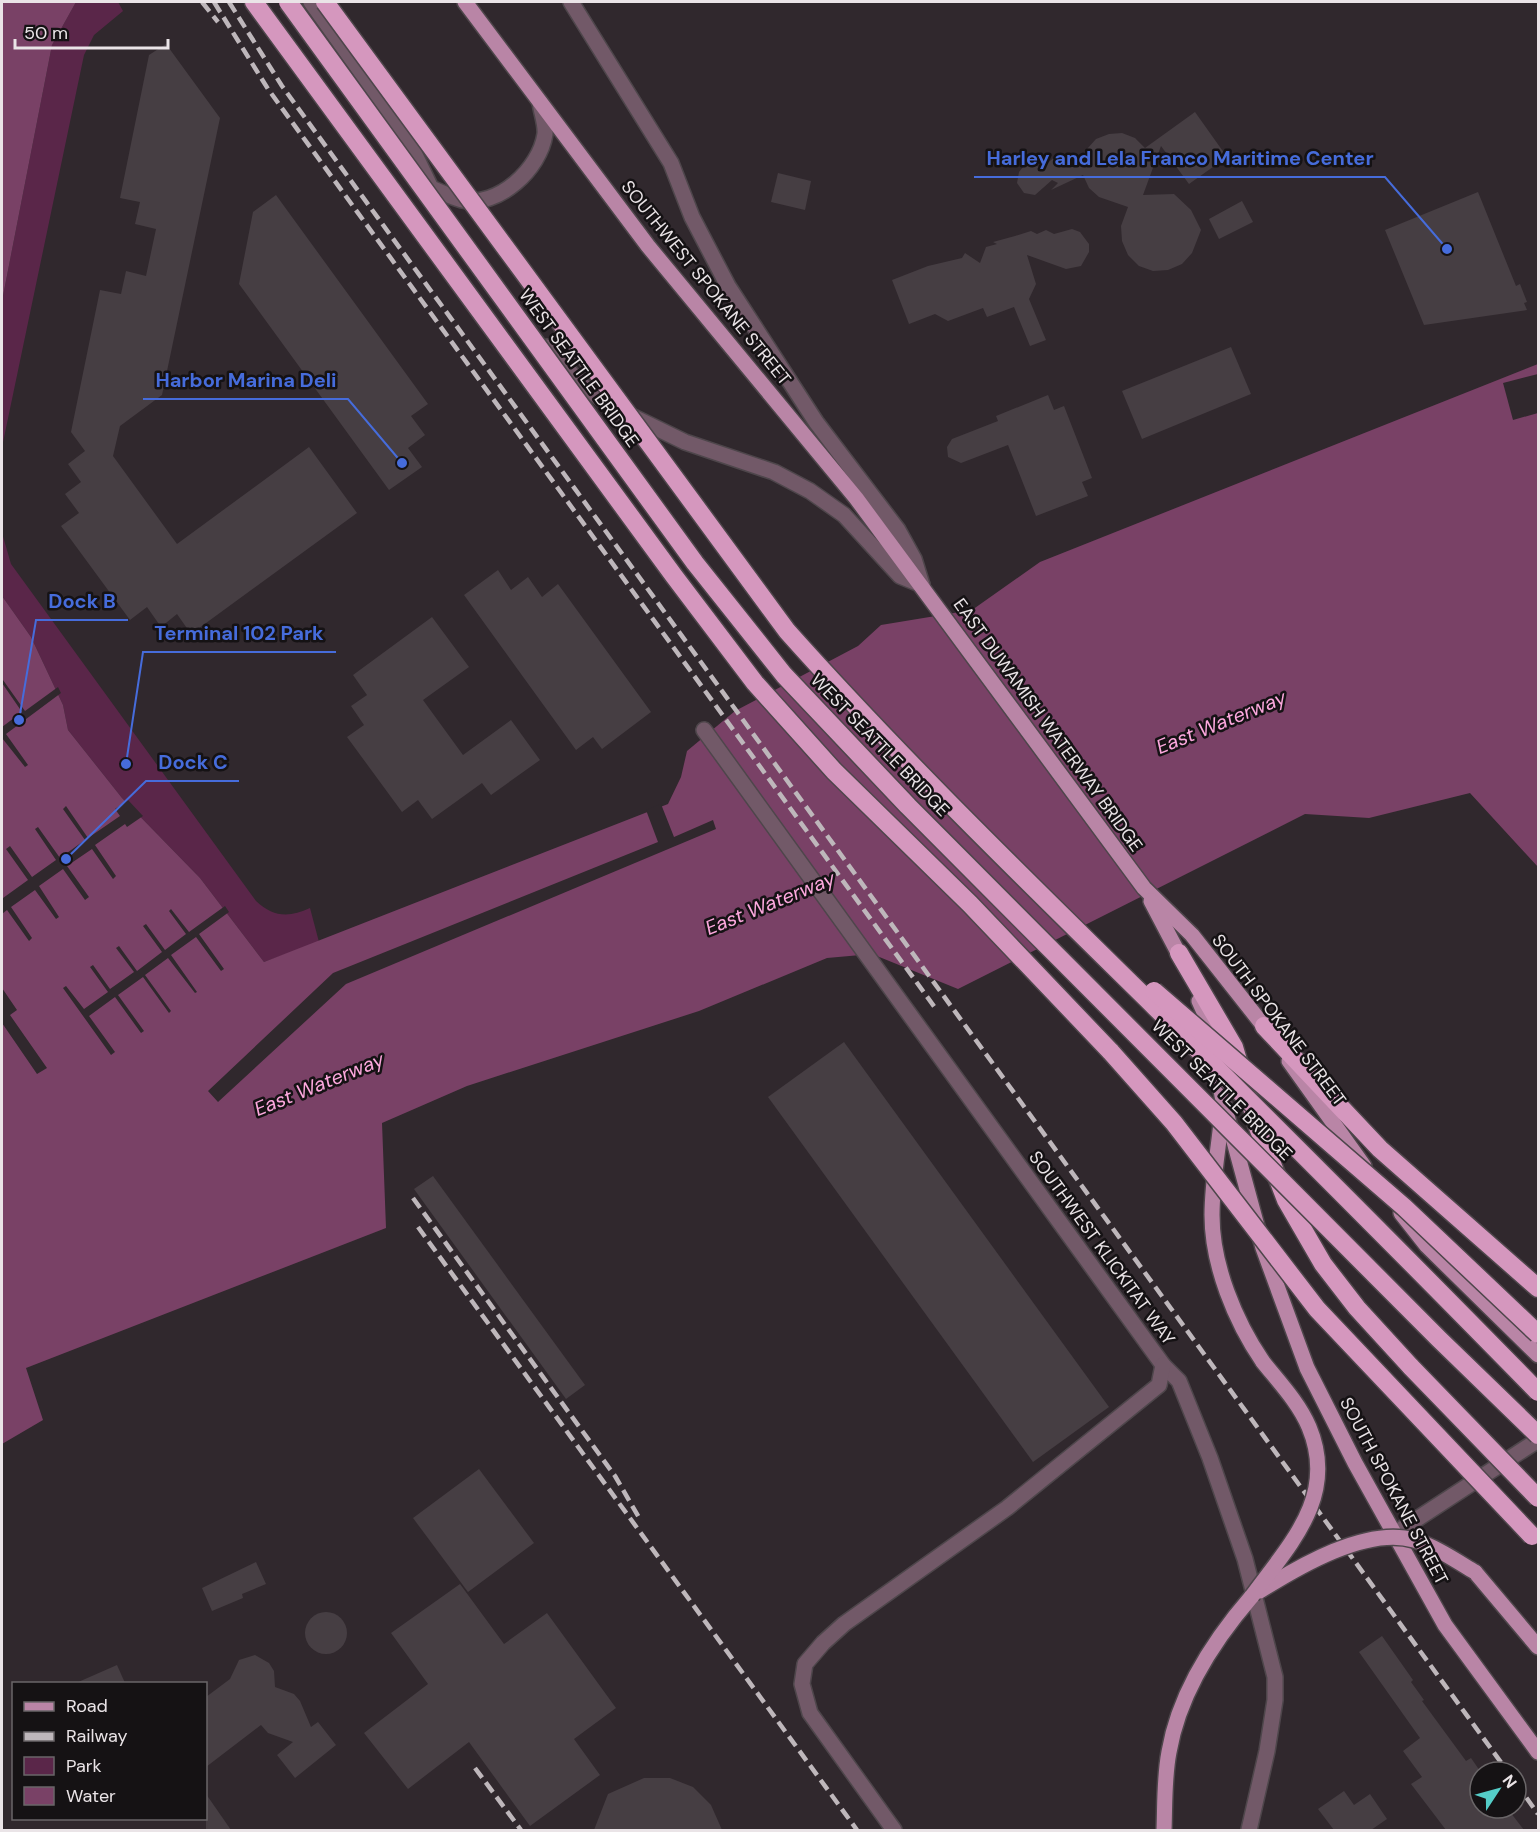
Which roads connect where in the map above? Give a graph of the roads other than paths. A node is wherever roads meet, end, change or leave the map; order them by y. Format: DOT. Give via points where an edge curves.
graph roads {
  1 [pos="254,2"];
  2 [pos="288,2"];
  3 [pos="296,2"];
  4 [pos="311,2"];
  5 [pos="325,2"];
  6 [pos="465,2"];
  7 [pos="571,2"];
  8 [pos="540,102"];
  9 [pos="431,188"];
  10 [pos="922,585"];
  11 [pos="705,730"];
  12 [pos="1034,888"];
  13 [pos="1144,888"];
  14 [pos="1179,952"];
  15 [pos="1264,1026"];
  16 [pos="1223,1101"];
  17 [pos="1539,1287"];
  18 [pos="1539,1334"];
  19 [pos="1539,1355"];
  20 [pos="1162,1365"];
  21 [pos="1539,1392"];
  22 [pos="1536,1440"];
  23 [pos="1539,1498"];
  24 [pos="1394,1534"];
  25 [pos="1539,1543"];
  26 [pos="1252,1596"];
  27 [pos="1539,1647"];
  28 [pos="1539,1752"];
  29 [pos="894,1830"];
  30 [pos="1164,1830"];
  31 [pos="1249,1830"];
  1 -- 25 [label="highway, bridge" via="755,683 834,771 970,904 1111,1052 1174,1123 1317,1309"];
  2 -- 22 [label="highway, WEST SEATTLE BRIDGE, bridge" via="695,563 784,675 908,806"];
  3 -- 9 [label="street"];
  4 -- 9 [label="street" via="405,134"];
  5 -- 12 [label="highway, WEST SEATTLE BRIDGE, bridge" via="787,631 862,715"];
  6 -- 8 [label="main road, SOUTHWEST SPOKANE STREET"];
  7 -- 10 [label="street" via="670,162 692,217 728,286 816,422 898,530 914,559"];
  8 -- 9 [label="street" via="545,132 539,154 520,181 492,196 464,200"];
  8 -- 10 [label="main road, SOUTHWEST SPOKANE STREET" via="648,246 856,498"];
  9 -- 10 [label="street" via="547,347 583,386 613,406 685,442 774,472 810,491 844,515 900,576"];
  10 -- 13 [label="main road, EAST DUWAMISH WATERWAY BRIDGE"];
  11 -- 20 [label="street, SOUTHWEST KLICKITAT WAY"];
  12 -- 18 [label="highway, bridge" via="1395,1199"];
  12 -- 21 [label="highway, WEST SEATTLE BRIDGE, bridge"];
  13 -- 14 [label="main road, SOUTH SPOKANE STREET"];
  13 -- 15 [label="main road, SOUTH SPOKANE STREET" via="1192,935"];
  14 -- 16 [label="main road, SOUTH SPOKANE STREET" via="1208,1021"];
  14 -- 23 [label="highway, bridge" via="1234,1047 1257,1125 1291,1209 1323,1264 1411,1367"];
  15 -- 17 [label="highway" via="1380,1149"];
  15 -- 19 [label="main road, SOUTH SPOKANE STREET" via="1339,1133 1427,1246"];
  16 -- 24 [label="main road, SOUTH SPOKANE STREET" via="1263,1248 1306,1368"];
  16 -- 26 [label="main road, bridge" via="1212,1214 1214,1244 1250,1343 1308,1425 1315,1445 1318,1479 1305,1523"];
  20 -- 29 [label="street, SOUTHWEST KLICKITAT WAY" via="1159,1385 1007,1508 844,1624 806,1664 802,1684 810,1713"];
  20 -- 31 [label="street" via="1179,1382 1210,1458 1245,1559 1275,1677 1275,1700"];
  22 -- 24 [label="street"];
  24 -- 28 [label="main road, SOUTH SPOKANE STREET" via="1445,1624"];
  26 -- 27 [label="main road, bridge" via="1335,1551 1375,1538 1411,1540 1441,1551 1475,1572"];
  26 -- 30 [label="main road" via="1202,1662 1183,1705 1168,1753"];
}
